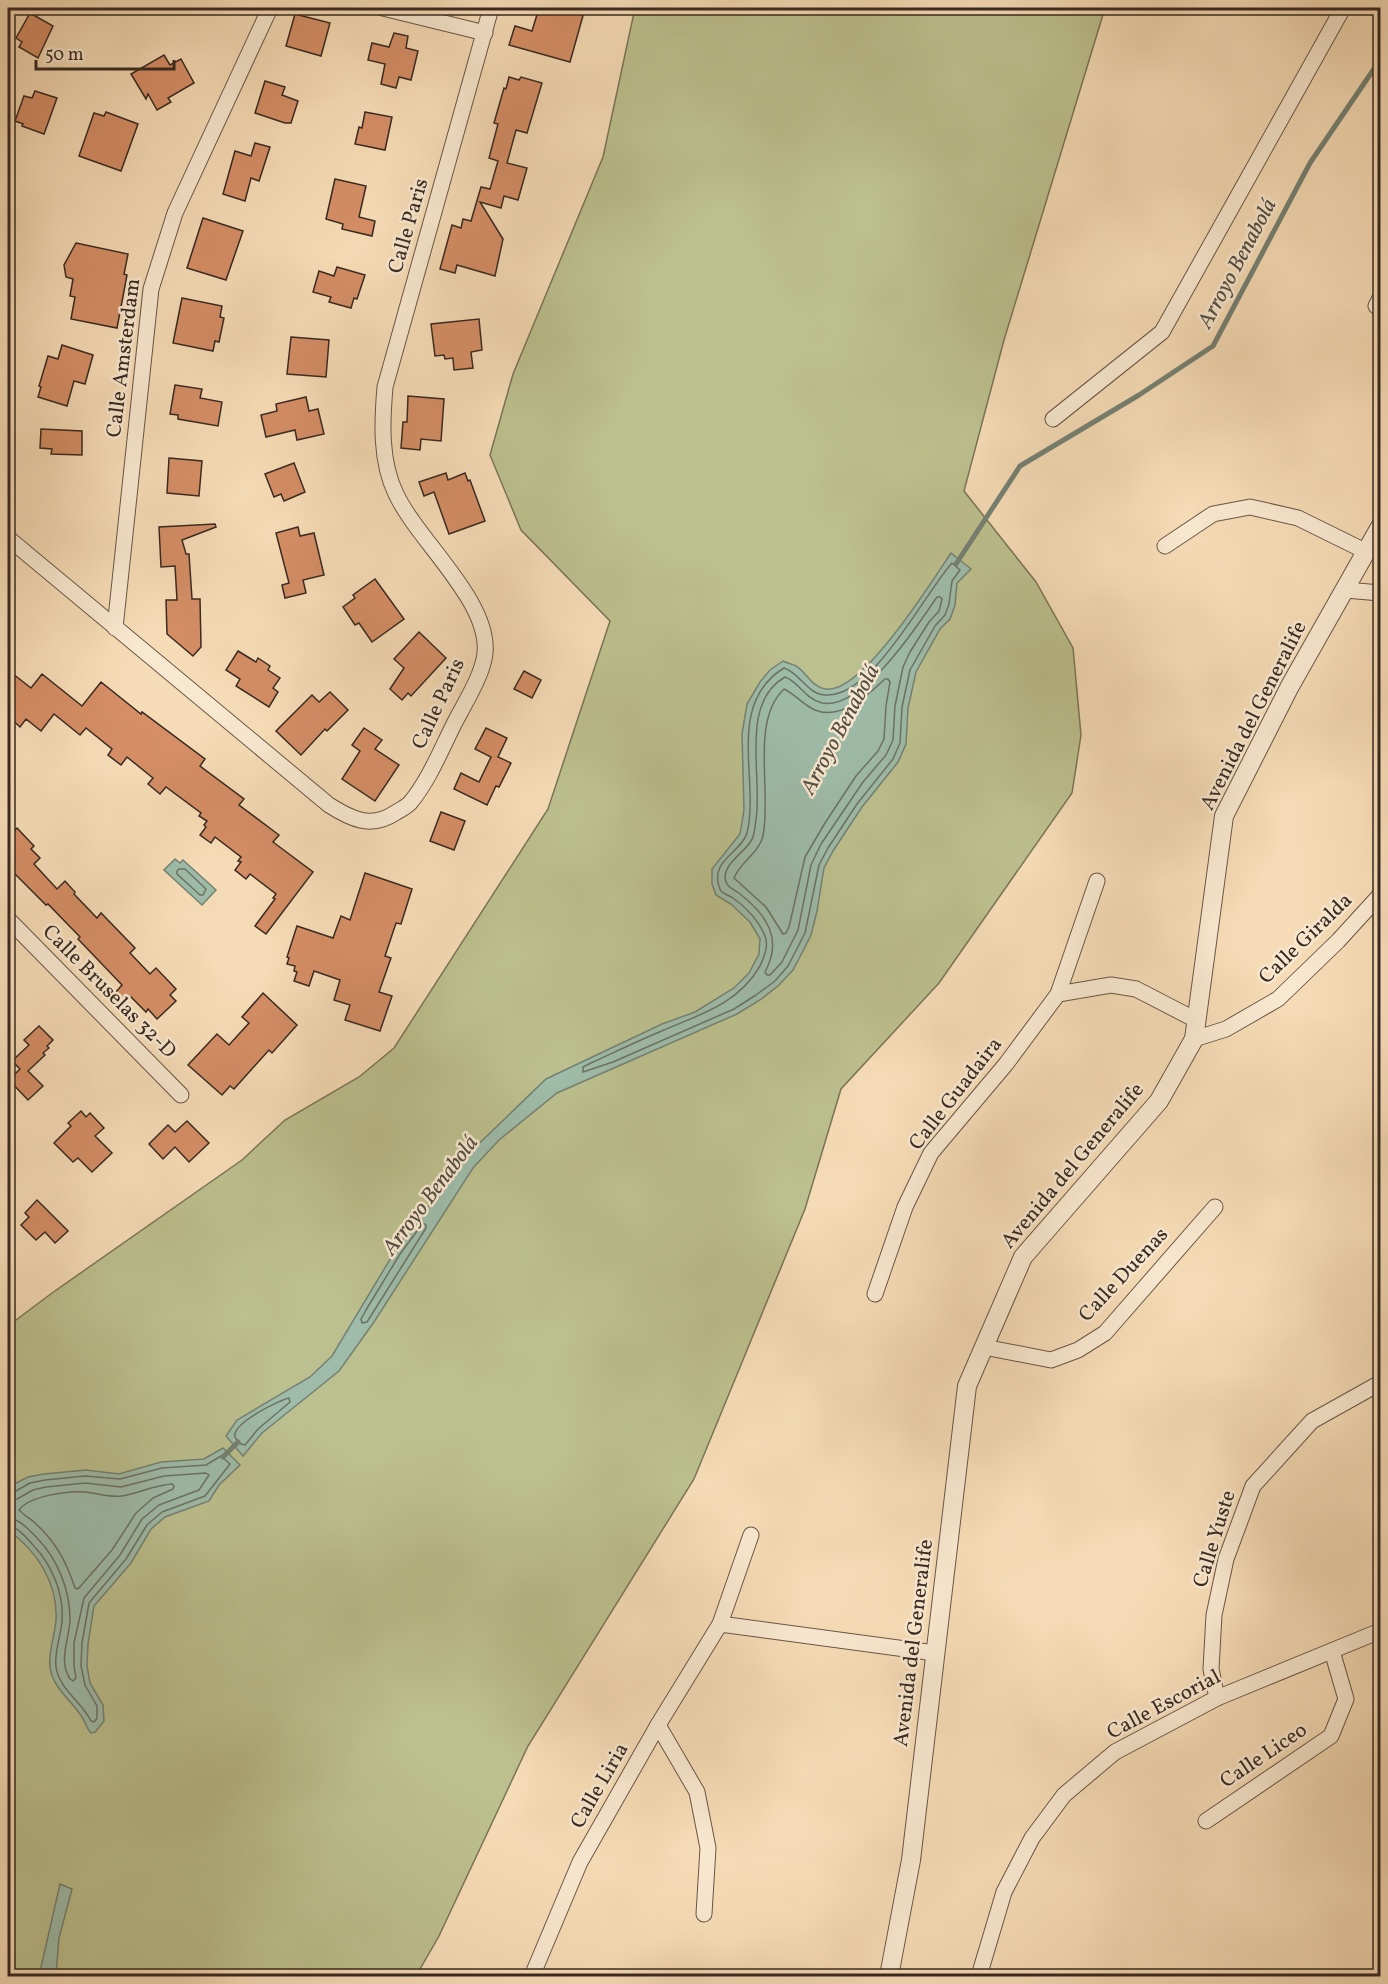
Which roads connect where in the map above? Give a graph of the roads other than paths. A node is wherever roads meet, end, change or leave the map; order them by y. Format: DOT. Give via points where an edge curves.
graph roads {
  1 [pos="270,8"];
  2 [pos="383,8"];
  3 [pos="491,8"];
  4 [pos="1343,8"];
  5 [pos="485,33"];
  6 [pos="1053,419"];
  7 [pos="1380,527"];
  8 [pos="8,538"];
  9 [pos="1165,546"];
  10 [pos="1367,552"];
  11 [pos="1346,590"];
  12 [pos="1380,593"];
  13 [pos="115,628"];
  14 [pos="1097,881"];
  15 [pos="1380,895"];
  16 [pos="8,919"];
  17 [pos="1058,994"];
  18 [pos="1196,1020"];
  19 [pos="1194,1039"];
  20 [pos="181,1095"];
  21 [pos="1215,1207"];
  22 [pos="875,1294"];
  23 [pos="984,1347"];
  24 [pos="1380,1383"];
  25 [pos="751,1535"];
  26 [pos="720,1624"];
  27 [pos="1380,1631"];
  28 [pos="1332,1651"];
  29 [pos="935,1653"];
  30 [pos="1217,1698"];
  31 [pos="658,1725"];
  32 [pos="1206,1821"];
  33 [pos="704,1914"];
  34 [pos="532,1977"];
  35 [pos="889,1977"];
  36 [pos="979,1977"];
  1 -- 13 [label="street, Calle Amsterdam" via="175,213 152,289"];
  2 -- 5 [label="street"];
  3 -- 5 [label="street, Calle Paris"];
  4 -- 6 [label="street" via="1162,332"];
  5 -- 13 [label="street, Calle Paris" via="386,387 382,421 385,460 394,492 481,621 485,653 478,676 427,777 409,804 391,816 369,823 350,818 329,805"];
  7 -- 10 [label="street, Avenida del Generalife"];
  8 -- 13 [label="street, Calle Paris"];
  9 -- 10 [label="street" via="1213,514 1250,507 1298,518"];
  10 -- 11 [label="street, Avenida del Generalife"];
  11 -- 12 [label="street"];
  11 -- 18 [label="street, Avenida del Generalife" via="1290,686 1224,816"];
  14 -- 17 [label="street, Calle Guadaira"];
  15 -- 19 [label="street, Calle Giralda" via="1278,999 1226,1029"];
  16 -- 20 [label="street, Calle Bruselas 32-D"];
  17 -- 18 [label="street" via="1111,985 1136,989"];
  17 -- 22 [label="street, Calle Guadaira" via="1006,1064 931,1153 905,1207"];
  18 -- 19 [label="street, Avenida del Generalife"];
  19 -- 23 [label="street, Avenida del Generalife" via="1159,1101 1023,1257"];
  21 -- 23 [label="street, Calle Duenas" via="1105,1333 1078,1350 1051,1360"];
  23 -- 29 [label="street, Avenida del Generalife" via="967,1386"];
  24 -- 30 [label="street, Calle Yuste" via="1312,1421 1253,1486 1226,1558 1214,1615 1211,1669"];
  25 -- 26 [label="street, Calle Liria"];
  26 -- 29 [label="street"];
  26 -- 31 [label="street, Calle Liria"];
  27 -- 28 [label="street, Calle Escorial"];
  28 -- 30 [label="street, Calle Escorial"];
  28 -- 32 [label="street, Calle Liceo" via="1346,1698 1331,1736"];
  29 -- 35 [label="street, Avenida del Generalife" via="911,1860"];
  30 -- 36 [label="street, Calle Escorial" via="1115,1752 1064,1795 1032,1838 1004,1892"];
  31 -- 33 [label="street" via="697,1792 708,1848"];
  31 -- 34 [label="street, Calle Liria" via="580,1862"];
}
